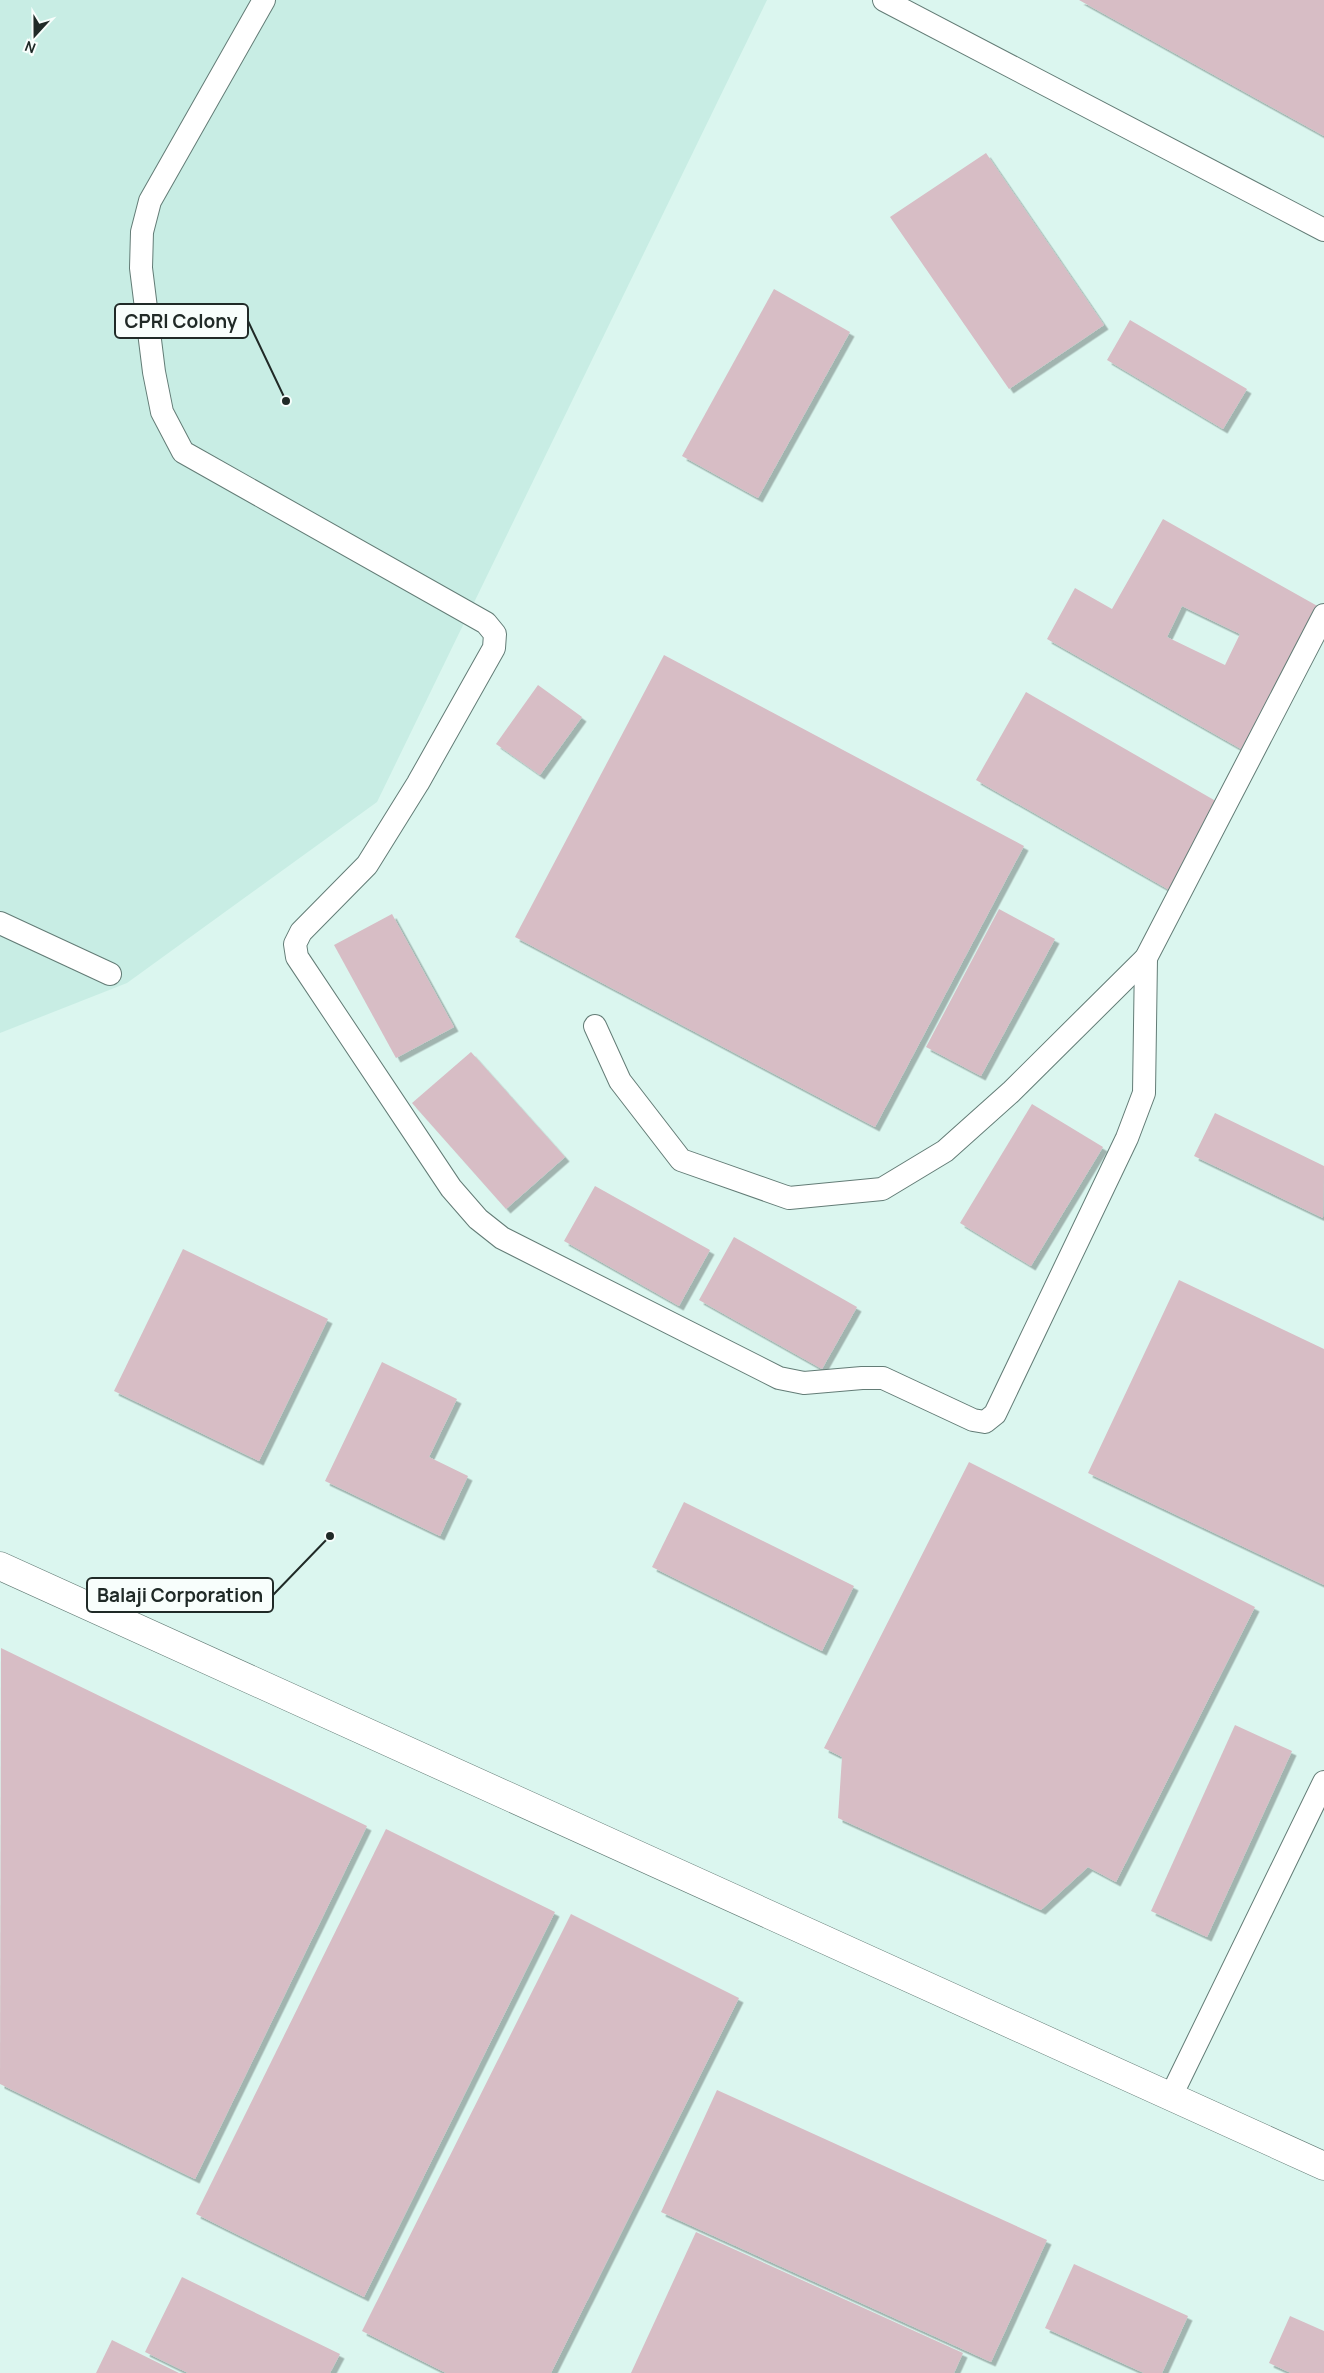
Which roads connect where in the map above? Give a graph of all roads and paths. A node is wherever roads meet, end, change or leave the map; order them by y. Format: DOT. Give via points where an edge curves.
graph roads {
  1 [pos="264,0"];
  2 [pos="884,0"];
  3 [pos="1324,230"];
  4 [pos="1324,615"];
  5 [pos="0,923"];
  6 [pos="1146,958"];
  7 [pos="110,974"];
  8 [pos="595,1026"];
  9 [pos="0,1566"];
  10 [pos="1324,1782"];
  11 [pos="1171,2096"];
  12 [pos="1324,2166"];
  1 -- 6 [label="lane" via="150,201 142,232 141,268 154,372 162,412 184,452 486,623 495,634 494,648 418,783 367,865 301,932 295,944 297,957 451,1188 478,1219 502,1238 779,1378 804,1382 883,1378 973,1420 985,1422 995,1414 1128,1138 1144,1093"];
  2 -- 3 [label="lane"];
  4 -- 6 [label="lane"];
  5 -- 7 [label="lane"];
  6 -- 8 [label="lane" via="1011,1092 945,1151 882,1189 788,1198 681,1160 620,1081"];
  9 -- 11 [label="street"];
  10 -- 11 [label="lane"];
  11 -- 12 [label="street"];
}
